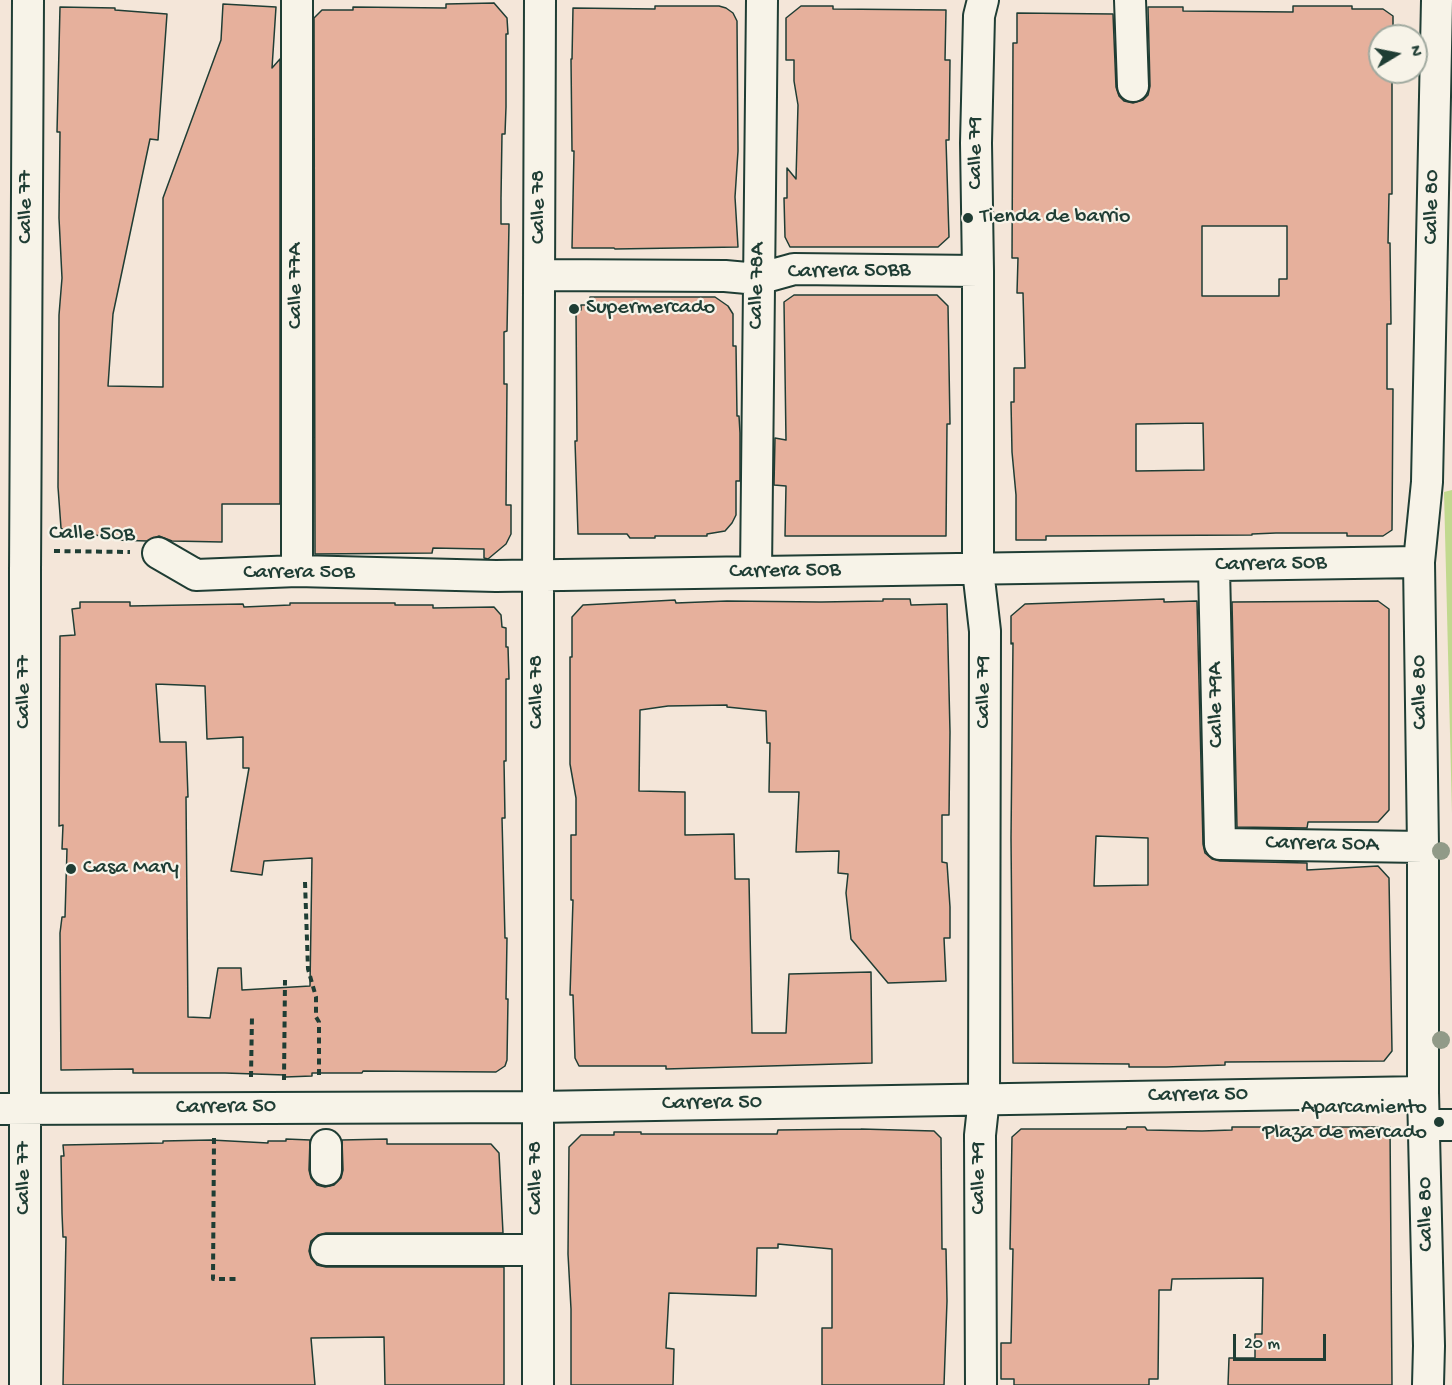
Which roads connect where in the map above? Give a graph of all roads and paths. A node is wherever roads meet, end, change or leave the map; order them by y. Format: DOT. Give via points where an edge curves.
graph roads {
  1 [pos="28,0"];
  2 [pos="297,0"];
  3 [pos="540,0"];
  4 [pos="762,0"];
  5 [pos="983,0"];
  6 [pos="1130,0"];
  7 [pos="1437,0"];
  8 [pos="1133,86"];
  9 [pos="978,271"];
  10 [pos="540,275"];
  11 [pos="758,279"];
  12 [pos="1440,475"];
  13 [pos="158,553"];
  14 [pos="1419,562"];
  15 [pos="17,565"];
  16 [pos="1214,567"];
  17 [pos="978,570"];
  18 [pos="297,572"];
  19 [pos="756,572"];
  20 [pos="538,576"];
  21 [pos="1220,844"];
  22 [pos="1423,847"];
  23 [pos="305,882"];
  24 [pos="285,980"];
  25 [pos="252,1017"];
  26 [pos="1424,1092"];
  27 [pos="984,1098"];
  28 [pos="285,1107"];
  29 [pos="319,1107"];
  30 [pos="537,1107"];
  31 [pos="214,1108"];
  32 [pos="250,1108"];
  33 [pos="13,1110"];
  34 [pos="1439,1125"];
  35 [pos="326,1250"];
  36 [pos="538,1250"];
  37 [pos="237,1279"];
  38 [pos="1440,1346"];
  39 [pos="25,1385"];
  40 [pos="538,1385"];
  41 [pos="981,1385"];
  42 [pos="1428,1385"];
  1 -- 15 [label="street, Calle 77"];
  2 -- 18 [label="street, Calle 77A"];
  3 -- 10 [label="street, Calle 78"];
  4 -- 11 [label="street, Calle 78A"];
  5 -- 9 [label="street, Calle 79" via="979,16 976,142"];
  6 -- 8 [label="street"];
  7 -- 12 [label="street, Calle 80"];
  9 -- 11 [label="street, Carrera 50BB" via="794,269"];
  9 -- 17 [label="street, Calle 79"];
  10 -- 11 [label="street, Carrera 50BB"];
  10 -- 20 [label="street, Calle 78"];
  11 -- 19 [label="street, Calle 78A"];
  12 -- 14 [label="street, Calle 80"];
  13 -- 15 [label="path, Calle 50B"];
  13 -- 18 [label="street, Carrera 50B" via="196,575"];
  14 -- 16 [label="street, Carrera 50B"];
  14 -- 22 [label="street, Calle 80"];
  15 -- 33 [label="street, Calle 77"];
  16 -- 17 [label="street, Carrera 50B"];
  16 -- 21 [label="street, Calle 79A"];
  17 -- 19 [label="street, Carrera 50B"];
  17 -- 27 [label="street, Calle 79" via="985,631"];
  18 -- 20 [label="street, Carrera 50B"];
  19 -- 20 [label="street, Carrera 50B"];
  20 -- 30 [label="street, Calle 78"];
  21 -- 22 [label="street, Carrera 50A"];
  22 -- 26 [label="street, Calle 80"];
  23 -- 29 [label="path" via="308,969 319,1022"];
  24 -- 28 [label="path"];
  25 -- 32 [label="path"];
  26 -- 27 [label="street, Carrera 50"];
  26 -- 34 [label="street, Calle 80"];
  27 -- 30 [label="street, Carrera 50"];
  27 -- 41 [label="street, Calle 79" via="980,1135"];
  28 -- 29 [label="street, Carrera 50"];
  28 -- 32 [label="street, Carrera 50"];
  29 -- 30 [label="street, Carrera 50"];
  30 -- 36 [label="street, Calle 78"];
  31 -- 32 [label="street, Carrera 50"];
  31 -- 33 [label="street, Carrera 50"];
  31 -- 37 [label="path" via="213,1279"];
  33 -- 39 [label="street, Calle 77"];
  34 -- 38 [label="street, Calle 80"];
  35 -- 36 [label="street"];
  36 -- 40 [label="street, Calle 78"];
  38 -- 42 [label="street, Calle 80"];
}
